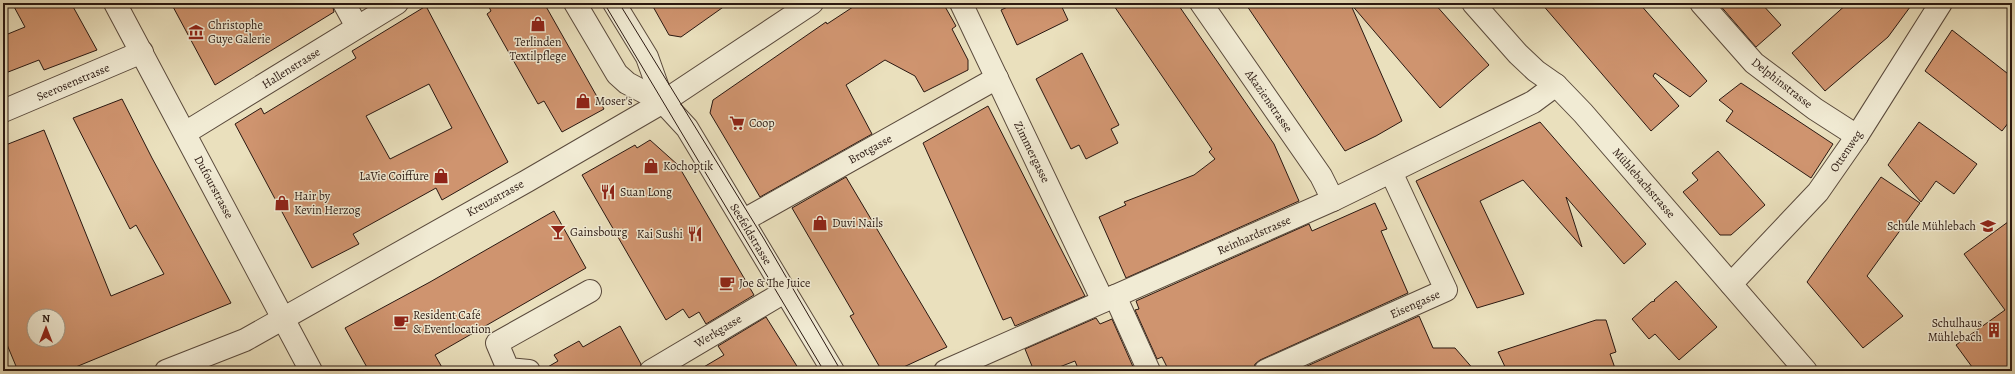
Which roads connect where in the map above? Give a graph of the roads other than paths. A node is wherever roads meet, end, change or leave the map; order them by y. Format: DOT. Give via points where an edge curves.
graph roads {
  1 [pos="116,3"];
  2 [pos="344,3"];
  3 [pos="396,3"];
  4 [pos="575,3"];
  5 [pos="614,3"];
  6 [pos="812,3"];
  7 [pos="961,3"];
  8 [pos="1201,3"];
  9 [pos="1473,3"];
  10 [pos="1701,3"];
  11 [pos="1941,3"];
  12 [pos="357,27"];
  13 [pos="142,52"];
  14 [pos="997,78"];
  15 [pos="1556,85"];
  16 [pos="662,102"];
  17 [pos="3,111"];
  18 [pos="185,133"];
  19 [pos="1857,136"];
  20 [pos="1391,172"];
  21 [pos="1333,200"];
  22 [pos="744,220"];
  23 [pos="1731,284"];
  24 [pos="590,291"];
  25 [pos="786,291"];
  26 [pos="1109,298"];
  27 [pos="284,319"];
  28 [pos="179,369"];
  29 [pos="311,371"];
  30 [pos="529,371"];
  31 [pos="650,371"];
  32 [pos="833,371"];
  33 [pos="945,371"];
  34 [pos="1149,371"];
  35 [pos="1265,371"];
  36 [pos="1806,371"];
  1 -- 13 [label="street, Dufourstrasse"];
  2 -- 12 [label="street"];
  3 -- 12 [label="street, Hallenstrasse"];
  4 -- 16 [label="street, Seefeldstrasse" via="617,74 627,83"];
  5 -- 16 [label="street, Seefeldstrasse" via="647,57"];
  6 -- 16 [label="street, Kreuzstrasse"];
  7 -- 14 [label="street, Zimmergasse"];
  8 -- 21 [label="street, Akazienstrasse" via="1321,176"];
  9 -- 15 [label="street, Mühlebachstrasse" via="1518,54"];
  10 -- 19 [label="street, Delphinstrasse" via="1754,63 1815,109"];
  11 -- 19 [label="street, Ottenweg"];
  12 -- 18 [label="street, Hallenstrasse"];
  13 -- 17 [label="street, Seerosenstrasse"];
  13 -- 18 [label="street, Dufourstrasse"];
  14 -- 22 [label="street, Brotgasse"];
  14 -- 26 [label="street, Zimmergasse"];
  15 -- 20 [label="street, Reinhardstrasse" via="1533,102"];
  15 -- 23 [label="street, Mühlebachstrasse"];
  16 -- 22 [label="street, Seefeldstrasse" via="687,128"];
  16 -- 27 [label="street, Kreuzstrasse"];
  18 -- 27 [label="street, Dufourstrasse"];
  19 -- 23 [label="street, Ottenweg" via="1818,192"];
  20 -- 21 [label="street, Reinhardstrasse"];
  20 -- 35 [label="street, Eisengasse" via="1446,290"];
  21 -- 26 [label="street, Reinhardstrasse"];
  22 -- 25 [label="street, Seefeldstrasse"];
  23 -- 36 [label="street, Mühlebachstrasse"];
  24 -- 30 [label="street" via="497,343 508,369"];
  25 -- 31 [label="street, Werkgasse"];
  25 -- 32 [label="street, Seefeldstrasse"];
  26 -- 33 [label="street, Reinhardstrasse"];
  26 -- 34 [label="street, Zimmergasse"];
  27 -- 28 [label="street, Kreuzstrasse" via="245,340"];
  27 -- 29 [label="street, Dufourstrasse"];
}
